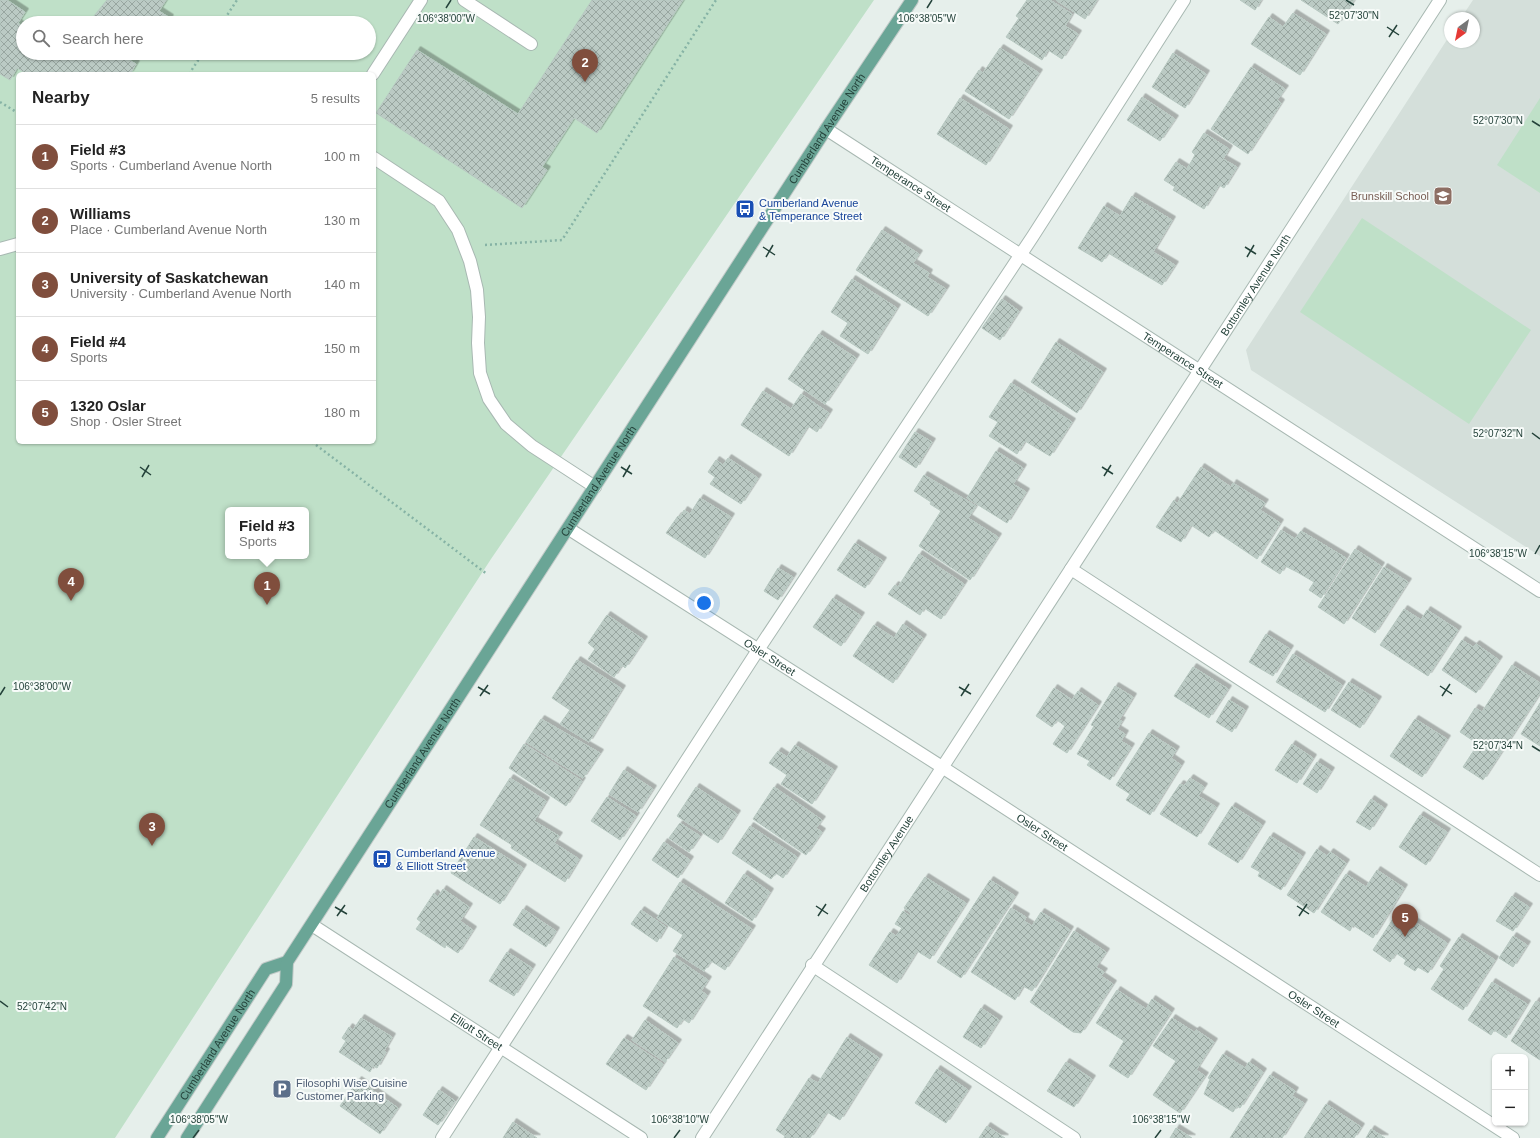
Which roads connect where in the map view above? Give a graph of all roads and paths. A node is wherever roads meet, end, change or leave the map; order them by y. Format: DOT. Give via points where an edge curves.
graph roads {
  1 [pos="237,0"];
  2 [pos="421,0"];
  3 [pos="464,0"];
  4 [pos="716,0"];
  5 [pos="912,0"];
  6 [pos="1184,0"];
  7 [pos="1440,0"];
  8 [pos="227,16"];
  9 [pos="531,44"];
  10 [pos="198,60"];
  11 [pos="190,72"];
  12 [pos="374,72"];
  13 [pos="0,102"];
  14 [pos="16,112"];
  15 [pos="826,129"];
  16 [pos="376,159"];
  17 [pos="458,230"];
  18 [pos="16,245"];
  19 [pos="0,249"];
  20 [pos="1020,256"];
  21 [pos="1200,370"];
  22 [pos="315,444"];
  23 [pos="595,487"];
  24 [pos="569,529"];
  25 [pos="1071,568"];
  26 [pos="487,574"];
  27 [pos="1540,591"];
  28 [pos="758,650"];
  29 [pos="942,767"];
  30 [pos="1540,874"];
  31 [pos="312,925"];
  32 [pos="287,962"];
  33 [pos="812,966"];
  34 [pos="501,1048"];
  35 [pos="160,1133"];
  36 [pos="153,1138"];
  37 [pos="187,1138"];
  38 [pos="442,1138"];
  39 [pos="641,1138"];
  40 [pos="702,1138"];
  41 [pos="1074,1138"];
  42 [pos="1513,1138"];
  1 -- 8 [label="path"];
  2 -- 12 [label="street"];
  3 -- 9 [label="street"];
  4 -- 17 [label="path" via="562,240 494,246 477,244"];
  5 -- 15 [label="main road, Cumberland Avenue North"];
  6 -- 20 [label="street"];
  7 -- 21 [label="street, Bottomley Avenue North"];
  10 -- 11 [label="path"];
  13 -- 14 [label="path"];
  15 -- 20 [label="street, Temperance Street"];
  15 -- 23 [label="main road, Cumberland Avenue North"];
  16 -- 17 [label="street" via="439,201"];
  17 -- 23 [label="street" via="470,261 477,290 480,317 480,373 489,400 506,424 532,446"];
  18 -- 19 [label="street"];
  20 -- 21 [label="street, Temperance Street"];
  20 -- 28 [label="street"];
  21 -- 25 [label="street, Bottomley Avenue North"];
  21 -- 27 [label="street, Temperance Street"];
  22 -- 26 [label="path"];
  23 -- 24 [label="main road, Cumberland Avenue North"];
  24 -- 28 [label="street, Osler Street"];
  24 -- 31 [label="main road, Cumberland Avenue North"];
  25 -- 29 [label="street, Bottomley Avenue"];
  25 -- 30 [label="street"];
  28 -- 29 [label="street, Osler Street"];
  28 -- 34 [label="street"];
  29 -- 33 [label="street, Bottomley Avenue"];
  29 -- 42 [label="street, Osler Street"];
  31 -- 32 [label="main road, Cumberland Avenue North"];
  31 -- 34 [label="street, Elliott Street"];
  32 -- 35 [label="main road, Cumberland Avenue North" via="266,969"];
  32 -- 37 [label="main road" via="286,984"];
  33 -- 40 [label="street, Bottomley Avenue"];
  33 -- 41 [label="street"];
  34 -- 38 [label="street"];
  34 -- 39 [label="street, Elliott Street"];
  35 -- 36 [label="main road, Cumberland Avenue North"];
}
